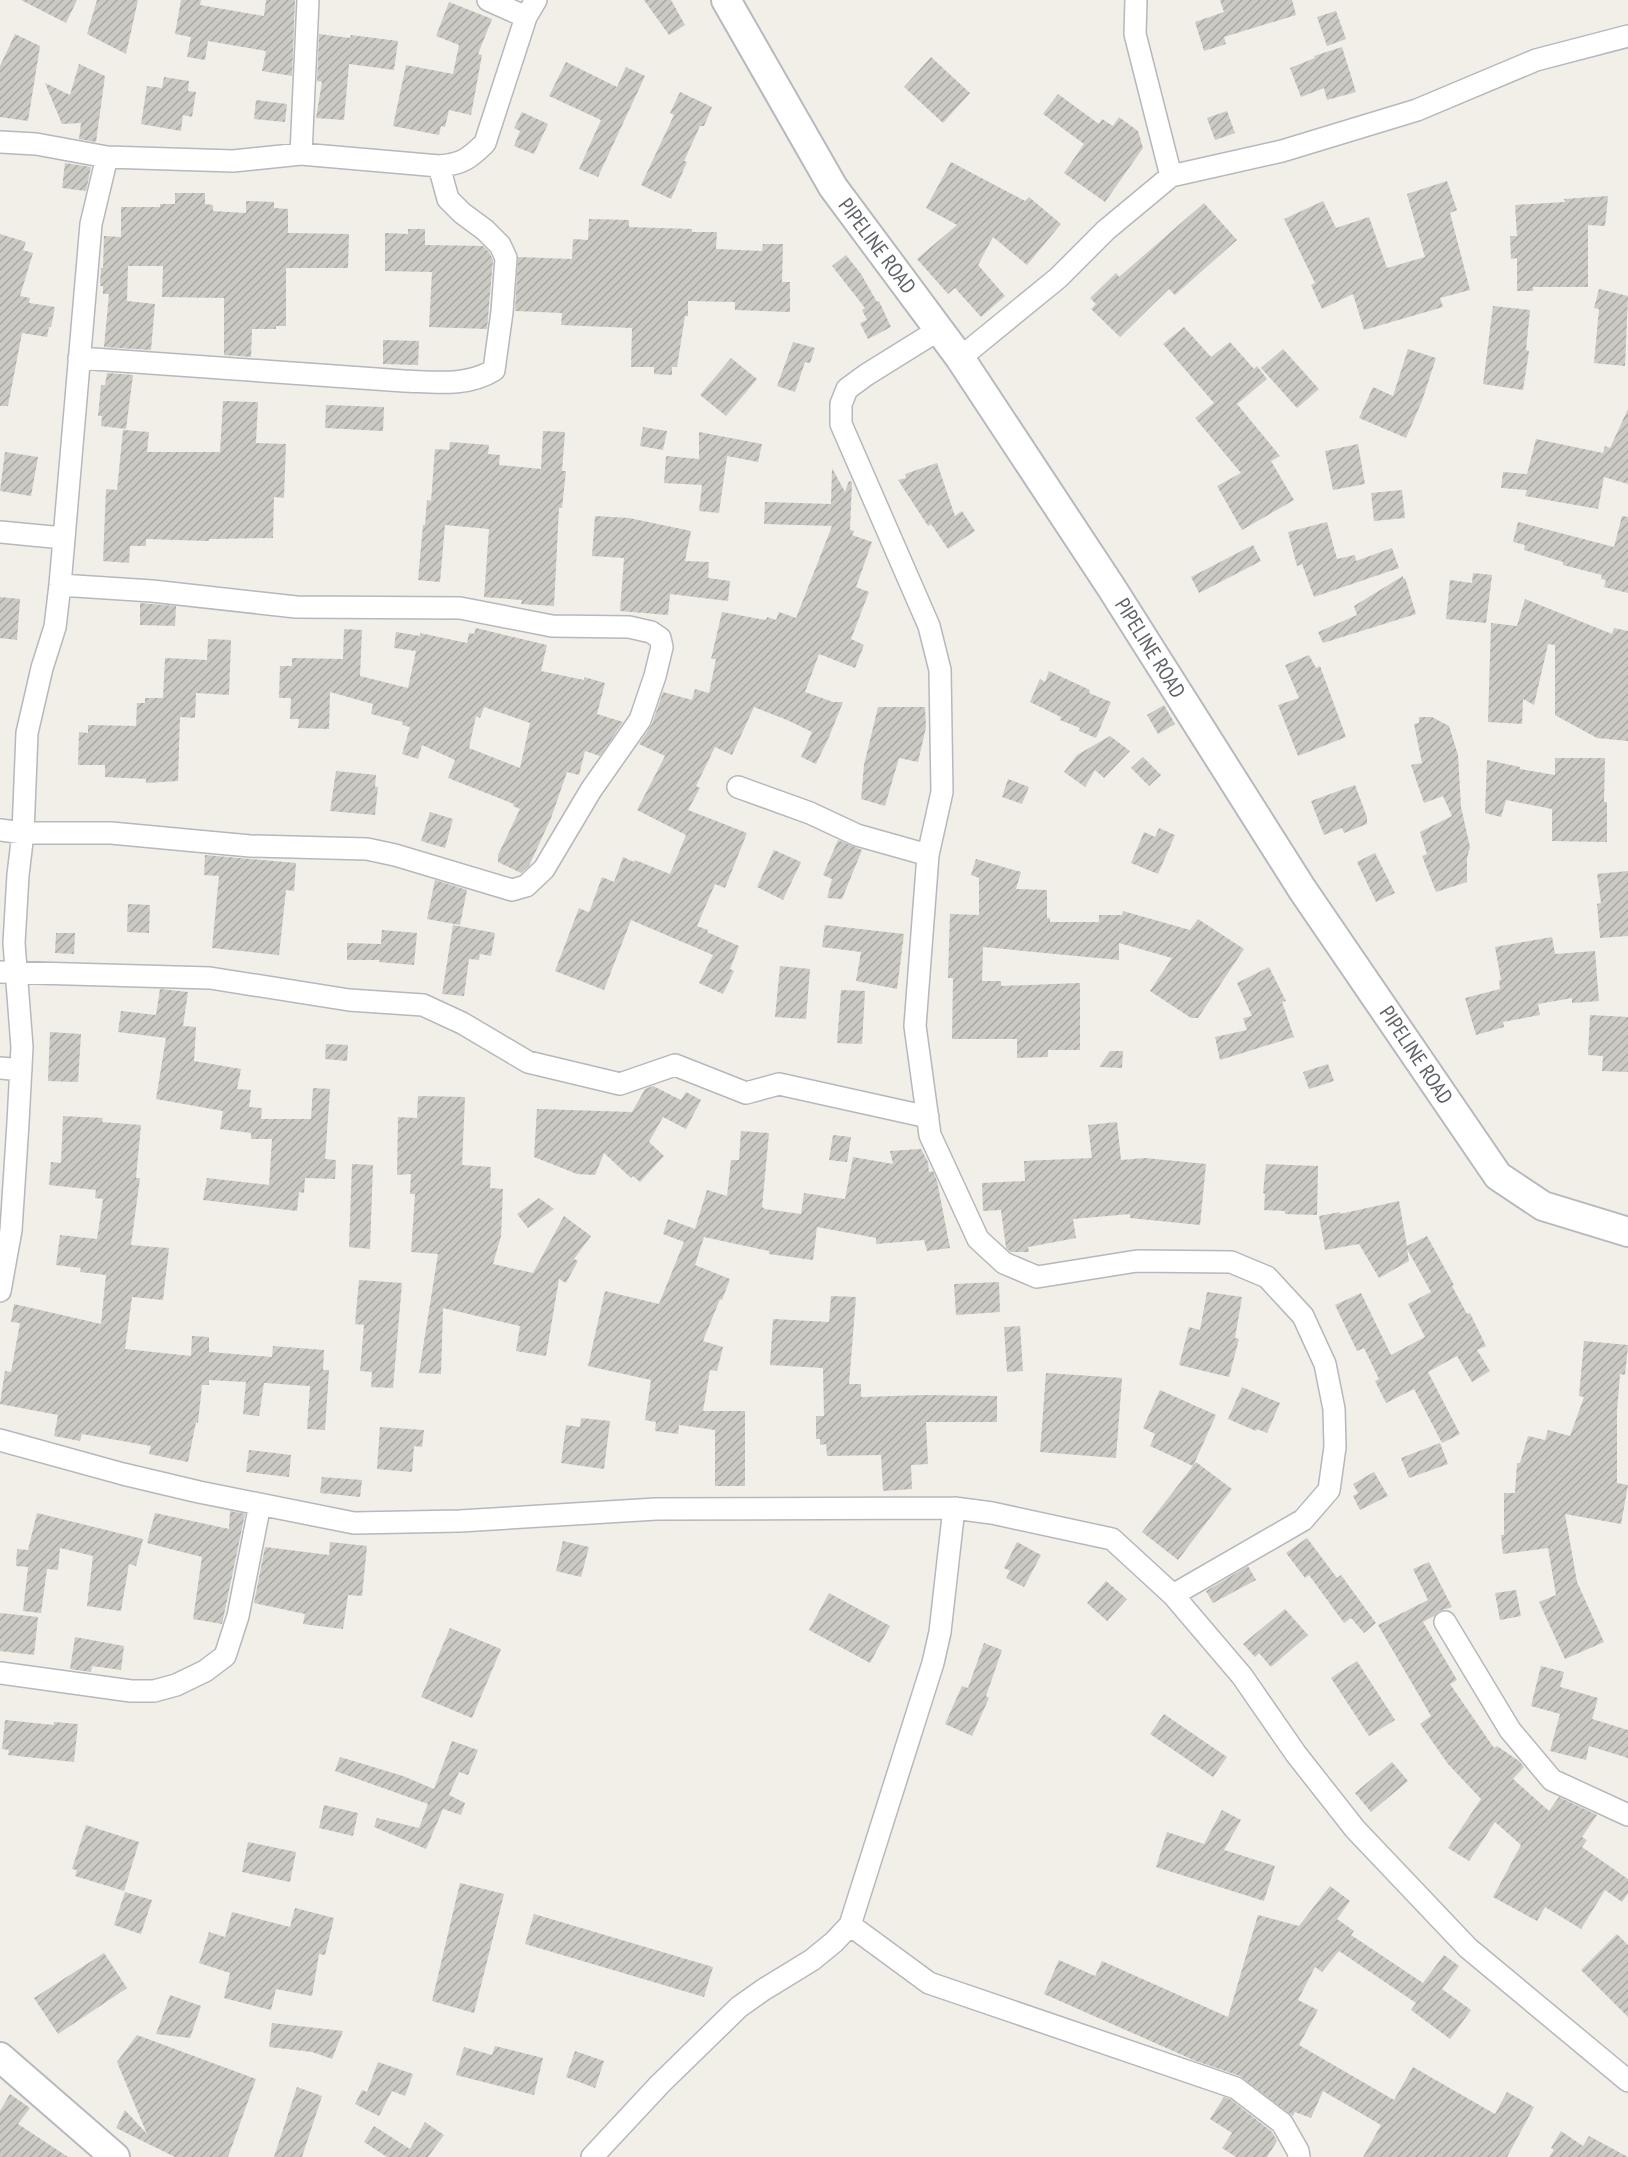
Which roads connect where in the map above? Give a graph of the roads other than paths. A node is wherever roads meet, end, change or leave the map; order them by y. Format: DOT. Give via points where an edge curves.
graph roads {
  1 [pos="308,0"];
  2 [pos="488,0"];
  3 [pos="726,0"];
  4 [pos="1136,0"];
  5 [pos="531,9"];
  6 [pos="1628,36"];
  7 [pos="0,142"];
  8 [pos="301,154"];
  9 [pos="107,157"];
  10 [pos="439,165"];
  11 [pos="1171,176"];
  12 [pos="940,329"];
  13 [pos="79,358"];
  14 [pos="960,358"];
  15 [pos="0,532"];
  16 [pos="63,538"];
  17 [pos="60,585"];
  18 [pos="738,787"];
  19 [pos="0,830"];
  20 [pos="23,833"];
  21 [pos="928,855"];
  22 [pos="9,973"];
  23 [pos="10,1069"];
  24 [pos="928,1117"];
  25 [pos="1628,1232"];
  26 [pos="0,1291"];
  27 [pos="0,1440"];
  28 [pos="260,1504"];
  29 [pos="954,1508"];
  30 [pos="1173,1595"];
  31 [pos="1445,1622"];
  32 [pos="0,1673"];
  33 [pos="1628,1815"];
  34 [pos="850,1925"];
  35 [pos="0,2057"];
  36 [pos="1628,2081"];
  37 [pos="115,2157"];
  38 [pos="592,2157"];
  39 [pos="1299,2157"];
  1 -- 8 [label="street"];
  2 -- 5 [label="street"];
  3 -- 12 [label="street, PIPELINE ROAD" via="833,187"];
  4 -- 11 [label="street" via="1135,34"];
  5 -- 10 [label="street" via="485,143 459,164"];
  6 -- 11 [label="street" via="1536,60 1417,110 1282,151"];
  7 -- 9 [label="street" via="36,144"];
  8 -- 9 [label="street" via="233,160"];
  8 -- 10 [label="street"];
  9 -- 13 [label="street" via="91,224"];
  10 -- 13 [label="street" via="448,199 500,245 506,258 494,370 482,377 457,383 404,381"];
  11 -- 14 [label="street" via="1106,230 1058,278"];
  12 -- 14 [label="street, PIPELINE ROAD"];
  12 -- 21 [label="street" via="847,389 841,404 841,424 929,626 940,670 942,792"];
  13 -- 16 [label="street"];
  14 -- 25 [label="street, PIPELINE ROAD" via="1302,889 1498,1176 1543,1206"];
  15 -- 16 [label="street"];
  16 -- 17 [label="street"];
  17 -- 20 [label="street" via="54,627 27,733"];
  17 -- 20 [label="street" via="296,607 460,608 552,626 629,627 651,632 660,638 662,647 640,720 591,790 544,869 526,886 512,890 367,849 250,846 111,833"];
  18 -- 21 [label="street" via="857,835"];
  19 -- 20 [label="street"];
  20 -- 22 [label="street"];
  21 -- 24 [label="street" via="915,1026"];
  22 -- 23 [label="street" via="22,1047"];
  22 -- 24 [label="street" via="210,978 349,999 423,1005 528,1062 620,1084 675,1065 746,1093 779,1084"];
  23 -- 26 [label="street" via="11,1230"];
  24 -- 30 [label="street" via="930,1134 978,1239 1004,1263 1037,1277 1137,1261 1231,1262 1267,1277 1303,1316 1325,1364 1334,1409 1335,1447 1329,1490 1303,1520"];
  27 -- 28 [label="street" via="123,1474"];
  28 -- 29 [label="street" via="354,1523 656,1509"];
  28 -- 32 [label="street" via="235,1626 225,1656 205,1671 154,1691"];
  29 -- 30 [label="street" via="1112,1539"];
  29 -- 34 [label="street" via="933,1663"];
  30 -- 36 [label="street" via="1242,1676 1296,1754 1363,1838 1468,1948"];
  31 -- 33 [label="street" via="1510,1730 1552,1780"];
  34 -- 38 [label="street" via="812,1960 739,2007"];
  34 -- 39 [label="street" via="929,1983 1236,2088 1282,2123"];
  35 -- 37 [label="street"];
}
